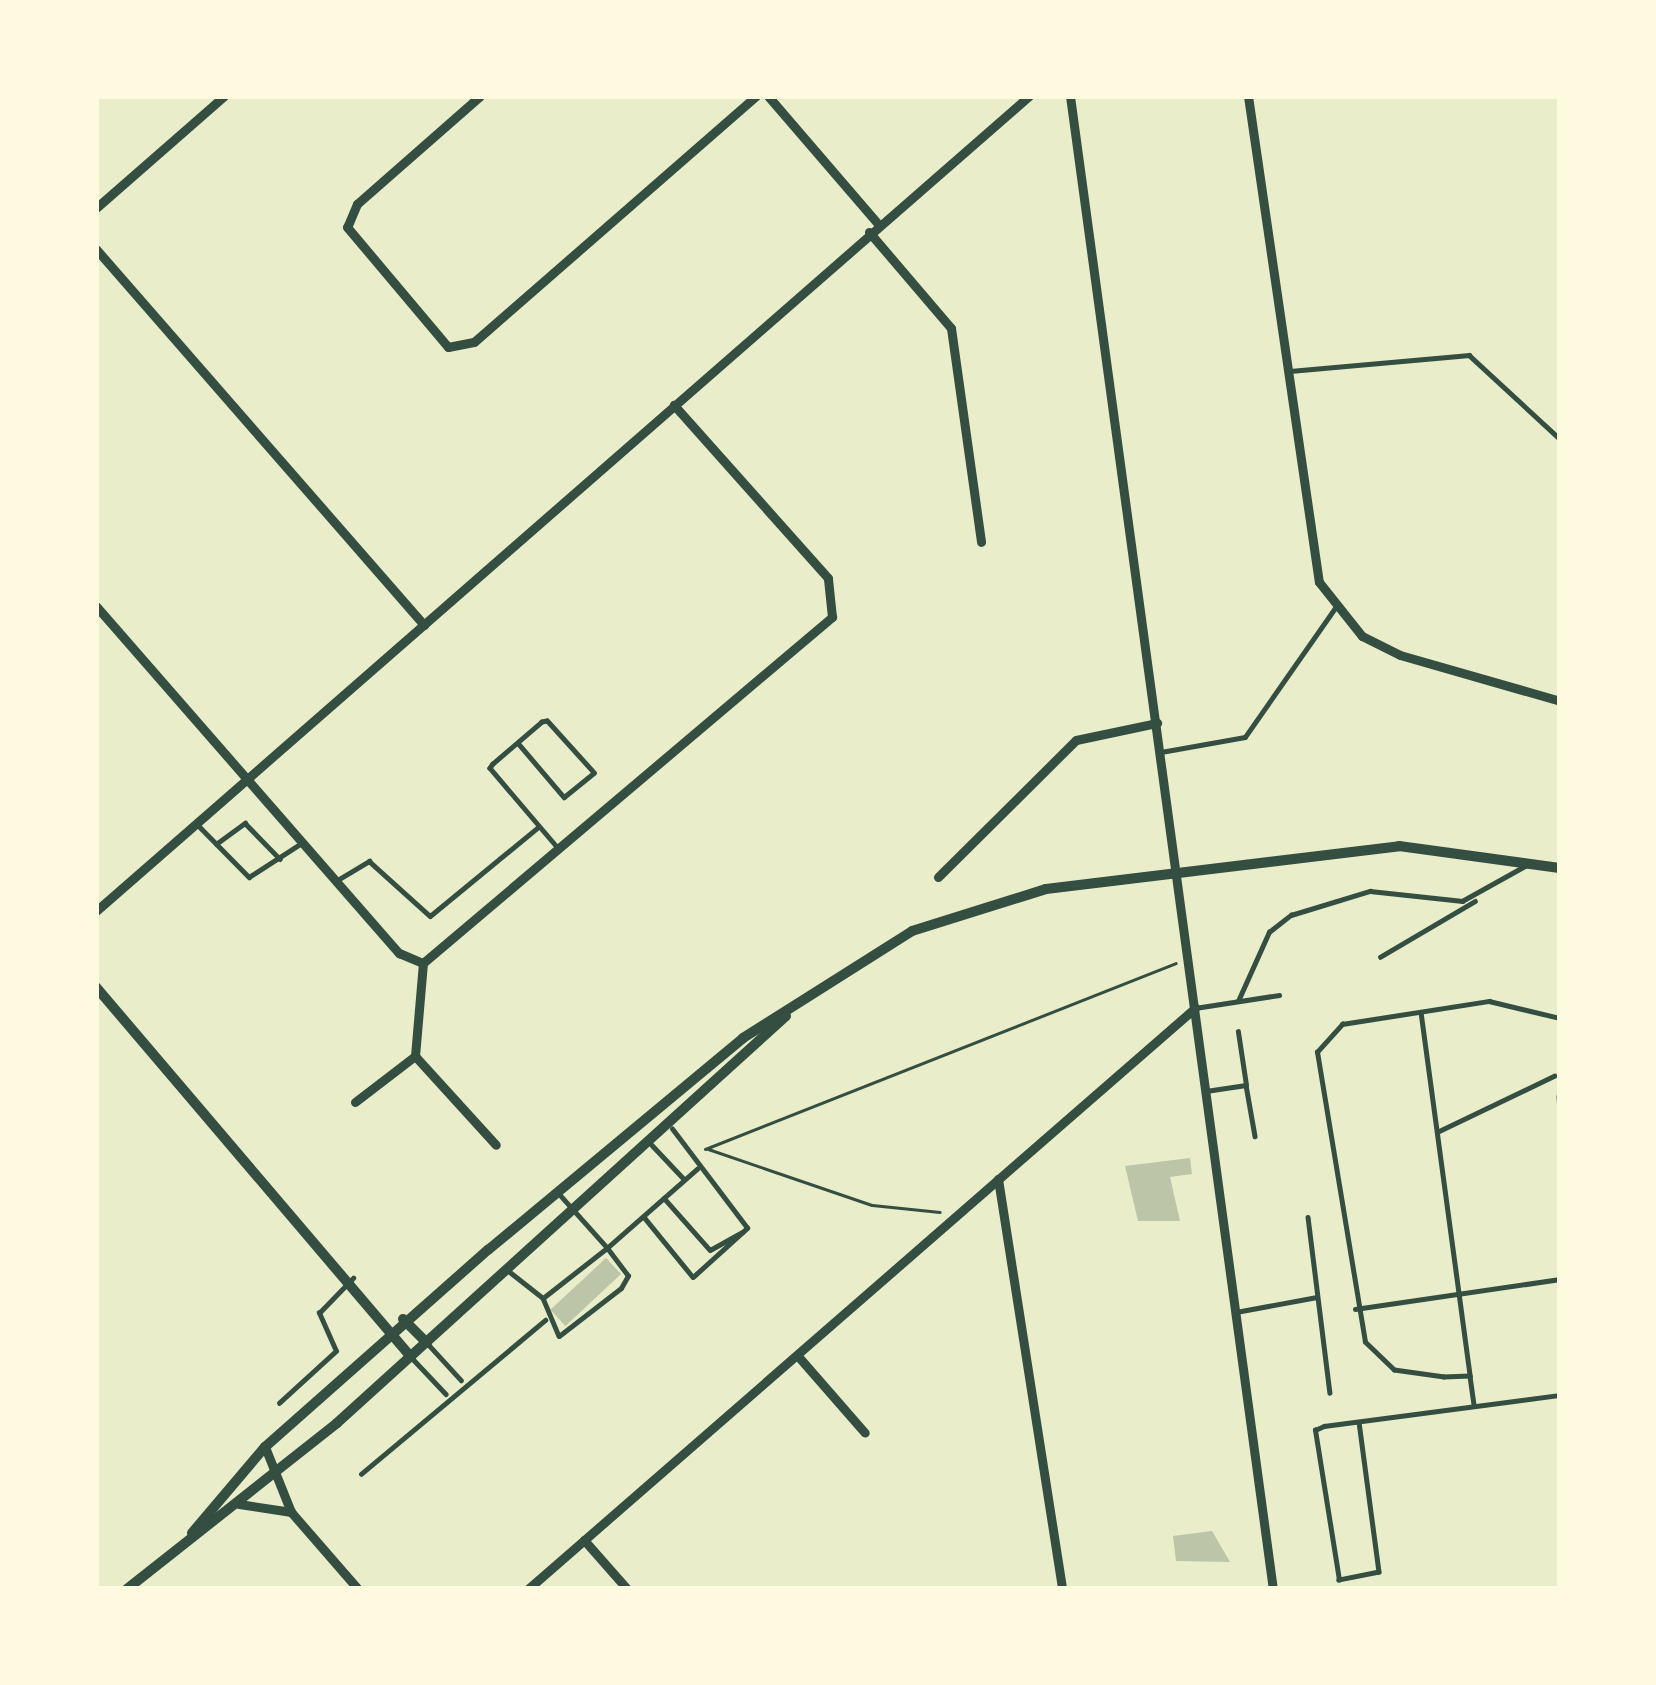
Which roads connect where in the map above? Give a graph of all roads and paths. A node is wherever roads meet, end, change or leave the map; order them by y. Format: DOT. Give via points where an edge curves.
graph roads {
  1 [pos="224,96"];
  2 [pos="480,96"];
  3 [pos="757,96"];
  4 [pos="768,96"];
  5 [pos="1029,96"];
  6 [pos="1070,96"];
  7 [pos="1247,96"];
  8 [pos="96,208"];
  9 [pos="874,228"];
  10 [pos="96,249"];
  11 [pos="1285,372"];
  12 [pos="674,405"];
  13 [pos="1560,440"];
  14 [pos="981,542"];
  15 [pos="96,606"];
  16 [pos="1335,608"];
  17 [pos="424,625"];
  18 [pos="1560,700"];
  19 [pos="1157,723"];
  20 [pos="518,743"];
  21 [pos="1161,752"];
  22 [pos="247,778"];
  23 [pos="196,823"];
  24 [pos="538,827"];
  25 [pos="302,842"];
  26 [pos="216,844"];
  27 [pos="561,851"];
  28 [pos="280,859"];
  29 [pos="1535,860"];
  30 [pos="1560,868"];
  31 [pos="1177,872"];
  32 [pos="938,877"];
  33 [pos="336,880"];
  34 [pos="1479,897"];
  35 [pos="96,910"];
  36 [pos="1380,957"];
  37 [pos="1188,958"];
  38 [pos="423,963"];
  39 [pos="96,988"];
  40 [pos="1279,995"];
  41 [pos="1238,1000"];
  42 [pos="796,1004"];
  43 [pos="1195,1008"];
  44 [pos="1421,1012"];
  45 [pos="1560,1020"];
  46 [pos="1238,1032"];
  47 [pos="415,1056"];
  48 [pos="1554,1076"];
  49 [pos="1246,1084"];
  50 [pos="1206,1091"];
  51 [pos="1559,1096"];
  52 [pos="355,1102"];
  53 [pos="1560,1109"];
  54 [pos="672,1129"];
  55 [pos="1437,1132"];
  56 [pos="1255,1136"];
  57 [pos="496,1145"];
  58 [pos="652,1145"];
  59 [pos="706,1149"];
  60 [pos="685,1157"];
  61 [pos="697,1169"];
  62 [pos="684,1179"];
  63 [pos="998,1179"];
  64 [pos="557,1192"];
  65 [pos="664,1198"];
  66 [pos="575,1214"];
  67 [pos="959,1214"];
  68 [pos="643,1216"];
  69 [pos="1309,1217"];
  70 [pos="747,1228"];
  71 [pos="607,1248"];
  72 [pos="510,1272"];
  73 [pos="353,1278"];
  74 [pos="1560,1279"];
  75 [pos="1460,1294"];
  76 [pos="1317,1297"];
  77 [pos="543,1298"];
  78 [pos="1355,1309"];
  79 [pos="1236,1312"];
  80 [pos="388,1318"];
  81 [pos="408,1320"];
  82 [pos="545,1320"];
  83 [pos="392,1334"];
  84 [pos="427,1343"];
  85 [pos="797,1355"];
  86 [pos="411,1357"];
  87 [pos="1470,1376"];
  88 [pos="461,1380"];
  89 [pos="1330,1393"];
  90 [pos="446,1394"];
  91 [pos="1560,1395"];
  92 [pos="279,1403"];
  93 [pos="1474,1406"];
  94 [pos="1359,1422"];
  95 [pos="865,1433"];
  96 [pos="265,1447"];
  97 [pos="281,1469"];
  98 [pos="361,1474"];
  99 [pos="238,1504"];
  100 [pos="291,1512"];
  101 [pos="192,1533"];
  102 [pos="584,1540"];
  103 [pos="127,1589"];
  104 [pos="358,1589"];
  105 [pos="528,1589"];
  106 [pos="627,1589"];
  107 [pos="1062,1589"];
  108 [pos="1273,1589"];
  1 -- 8 [label="street"];
  2 -- 3 [label="street" via="356,204 347,226 448,347 474,342"];
  4 -- 9 [label="street"];
  5 -- 9 [label="street"];
  6 -- 19 [label="street"];
  7 -- 11 [label="street"];
  9 -- 12 [label="street"];
  9 -- 14 [label="street" via="951,328"];
  10 -- 17 [label="street"];
  11 -- 13 [label="lane" via="1468,355"];
  11 -- 16 [label="street" via="1310,553"];
  12 -- 17 [label="street"];
  12 -- 27 [label="street" via="828,578 836,605 823,630"];
  15 -- 22 [label="street"];
  16 -- 18 [label="street" via="1400,655"];
  16 -- 21 [label="lane" via="1245,737"];
  17 -- 22 [label="street"];
  19 -- 21 [label="street"];
  19 -- 32 [label="street" via="1076,740"];
  20 -- 20 [label="lane" via="550,722 594,782 564,797"];
  20 -- 24 [label="lane" via="490,774"];
  21 -- 31 [label="street"];
  22 -- 23 [label="street"];
  22 -- 25 [label="street"];
  23 -- 26 [label="lane"];
  23 -- 35 [label="street"];
  24 -- 27 [label="lane"];
  24 -- 33 [label="lane" via="430,916 369,861"];
  25 -- 28 [label="lane"];
  25 -- 33 [label="street"];
  26 -- 28 [label="lane" via="249,878"];
  26 -- 28 [label="lane" via="245,823"];
  27 -- 38 [label="street"];
  29 -- 30 [label="street"];
  29 -- 31 [label="street" via="1399,847"];
  29 -- 34 [label="lane"];
  31 -- 37 [label="street"];
  31 -- 42 [label="street" via="959,912"];
  33 -- 38 [label="street" via="399,953"];
  34 -- 36 [label="lane"];
  34 -- 41 [label="lane" via="1370,891 1291,915 1264,940"];
  37 -- 43 [label="street"];
  37 -- 59 [label="path"];
  38 -- 47 [label="street"];
  39 -- 73 [label="street"];
  40 -- 41 [label="lane"];
  41 -- 43 [label="lane"];
  42 -- 54 [label="street"];
  42 -- 64 [label="street"];
  43 -- 50 [label="street"];
  43 -- 63 [label="street"];
  44 -- 45 [label="lane" via="1510,1001"];
  44 -- 55 [label="lane"];
  44 -- 78 [label="lane" via="1342,1024 1317,1052"];
  45 -- 48 [label="lane"];
  46 -- 49 [label="lane"];
  47 -- 52 [label="street"];
  47 -- 57 [label="street"];
  48 -- 51 [label="lane"];
  48 -- 55 [label="lane"];
  49 -- 50 [label="lane"];
  49 -- 56 [label="lane"];
  50 -- 79 [label="street"];
  51 -- 53 [label="lane"];
  54 -- 58 [label="street"];
  54 -- 60 [label="lane"];
  55 -- 75 [label="lane"];
  58 -- 62 [label="lane"];
  58 -- 66 [label="street"];
  59 -- 60 [label="path"];
  59 -- 67 [label="path" via="872,1205"];
  60 -- 61 [label="lane"];
  61 -- 62 [label="lane"];
  61 -- 70 [label="lane" via="742,1209"];
  62 -- 65 [label="lane"];
  63 -- 67 [label="street"];
  63 -- 107 [label="street"];
  64 -- 66 [label="lane"];
  64 -- 81 [label="street"];
  65 -- 68 [label="lane"];
  65 -- 70 [label="lane" via="710,1250"];
  66 -- 71 [label="lane"];
  66 -- 72 [label="street"];
  67 -- 85 [label="street"];
  68 -- 70 [label="lane" via="700,1274"];
  68 -- 71 [label="lane"];
  69 -- 76 [label="lane"];
  71 -- 77 [label="lane"];
  71 -- 82 [label="lane" via="626,1283 562,1335"];
  72 -- 77 [label="lane"];
  72 -- 84 [label="street"];
  73 -- 80 [label="street"];
  73 -- 92 [label="lane" via="319,1312 336,1351"];
  74 -- 75 [label="lane"];
  75 -- 78 [label="lane"];
  75 -- 87 [label="lane"];
  76 -- 79 [label="lane"];
  76 -- 89 [label="lane"];
  77 -- 82 [label="lane"];
  78 -- 87 [label="lane" via="1379,1362"];
  79 -- 108 [label="street"];
  80 -- 81 [label="street"];
  80 -- 83 [label="street"];
  81 -- 83 [label="street"];
  81 -- 84 [label="street"];
  82 -- 88 [label="lane" via="483,1377"];
  83 -- 86 [label="street"];
  83 -- 96 [label="street"];
  84 -- 86 [label="street"];
  84 -- 88 [label="lane"];
  85 -- 95 [label="street"];
  85 -- 102 [label="street"];
  86 -- 90 [label="lane"];
  86 -- 97 [label="street"];
  87 -- 93 [label="lane"];
  88 -- 90 [label="lane"];
  90 -- 98 [label="lane"];
  91 -- 93 [label="lane"];
  93 -- 94 [label="lane"];
  94 -- 94 [label="lane" via="1313,1435 1339,1580 1378,1572"];
  96 -- 97 [label="street"];
  96 -- 101 [label="street"];
  97 -- 99 [label="street"];
  97 -- 100 [label="street"];
  99 -- 100 [label="street"];
  99 -- 101 [label="street"];
  100 -- 104 [label="street"];
  101 -- 103 [label="street"];
  102 -- 105 [label="street"];
  102 -- 106 [label="street"];
}
